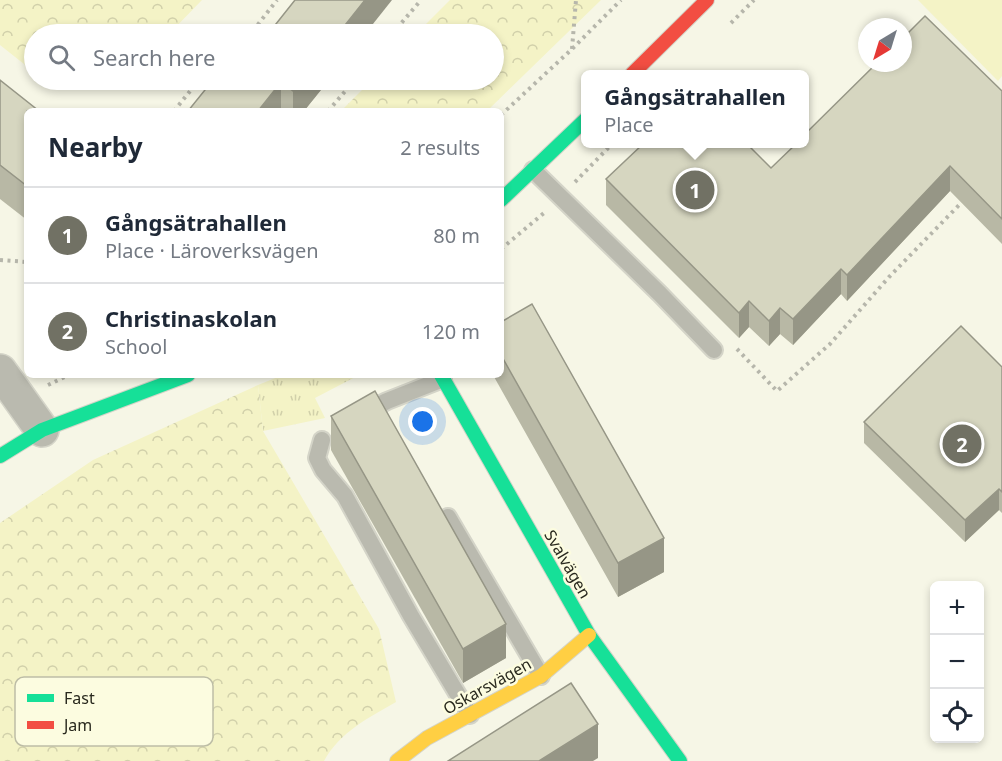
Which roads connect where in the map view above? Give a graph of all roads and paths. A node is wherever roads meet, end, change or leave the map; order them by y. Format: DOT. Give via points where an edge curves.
graph roads {
  1 [pos="277,0"];
  2 [pos="421,0"];
  3 [pos="576,0"];
  4 [pos="621,0"];
  5 [pos="706,0"];
  6 [pos="258,24"];
  7 [pos="401,24"];
  8 [pos="572,49"];
  9 [pos="637,70"];
  10 [pos="191,90"];
  11 [pos="346,90"];
  12 [pos="176,108"];
  13 [pos="331,108"];
  14 [pos="504,112"];
  15 [pos="581,123"];
  16 [pos="533,170"];
  17 [pos="970,194"];
  18 [pos="504,197"];
  19 [pos="0,260"];
  20 [pos="24,262"];
  21 [pos="714,350"];
  22 [pos="0,371"];
  23 [pos="180,378"];
  24 [pos="440,378"];
  25 [pos="443,378"];
  26 [pos="349,421"];
  27 [pos="42,430"];
  28 [pos="322,440"];
  29 [pos="0,456"];
  30 [pos="448,517"];
  31 [pos="589,635"];
  32 [pos="541,676"];
  33 [pos="470,715"];
  34 [pos="397,761"];
  35 [pos="680,761"];
  1 -- 6 [label="path"];
  2 -- 7 [label="path"];
  3 -- 8 [label="path"];
  4 -- 8 [label="path"];
  5 -- 9 [label="street"];
  8 -- 14 [label="path"];
  10 -- 12 [label="path"];
  11 -- 13 [label="path"];
  15 -- 16 [label="street"];
  16 -- 18 [label="street"];
  16 -- 21 [label="lane"];
  17 -- 21 [label="path" via="830,344 777,391 735,347"];
  19 -- 20 [label="path"];
  22 -- 27 [label="street"];
  23 -- 27 [label="street"];
  24 -- 26 [label="lane"];
  25 -- 31 [label="street, Svalvägen"];
  27 -- 29 [label="street"];
  28 -- 33 [label="lane" via="317,458 323,470 345,496"];
  30 -- 32 [label="lane"];
  31 -- 32 [label="street, Oskarsvägen"];
  31 -- 35 [label="street, Svalvägen"];
  32 -- 33 [label="street, Oskarsvägen"];
  33 -- 34 [label="street, Oskarsvägen" via="427,738"];
}
